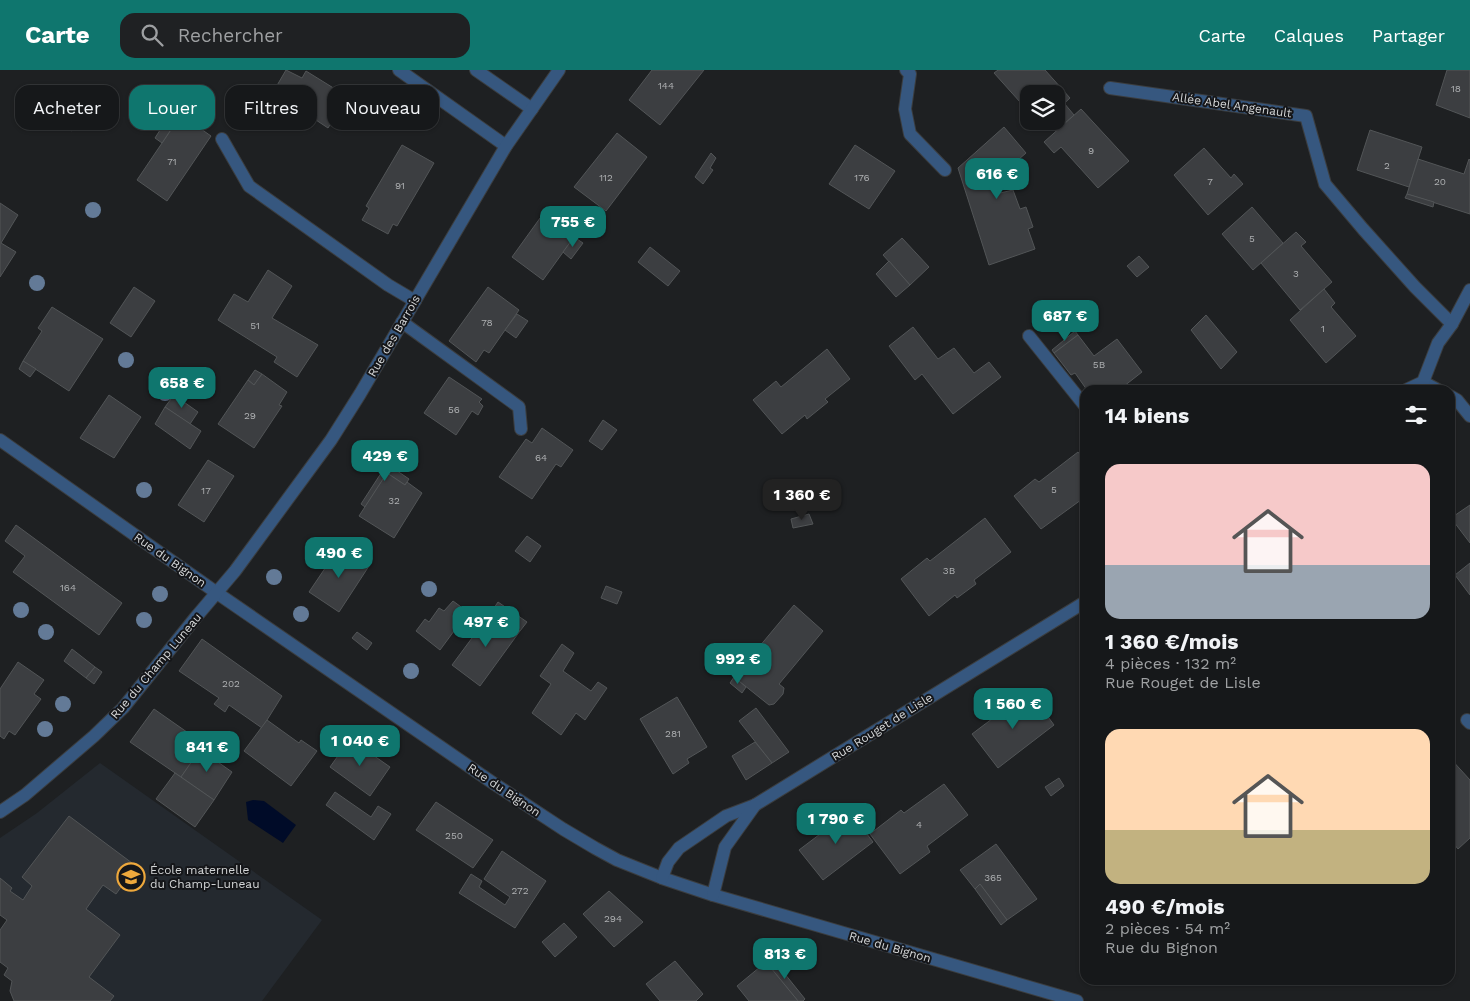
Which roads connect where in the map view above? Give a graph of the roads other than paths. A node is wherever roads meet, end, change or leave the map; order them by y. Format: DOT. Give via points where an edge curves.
graph roads {
  1 [pos="399,70"];
  2 [pos="476,70"];
  3 [pos="559,70"];
  4 [pos="906,70"];
  5 [pos="1110,88"];
  6 [pos="532,109"];
  7 [pos="222,139"];
  8 [pos="506,146"];
  9 [pos="945,170"];
  10 [pos="1470,290"];
  11 [pos="415,301"];
  12 [pos="402,322"];
  13 [pos="1452,324"];
  14 [pos="1029,336"];
  15 [pos="1423,382"];
  16 [pos="1417,385"];
  17 [pos="1429,385"];
  18 [pos="1455,399"];
  19 [pos="1080,400"];
  20 [pos="1470,416"];
  21 [pos="521,429"];
  22 [pos="0,440"];
  23 [pos="217,593"];
  24 [pos="1080,605"];
  25 [pos="756,805"];
  26 [pos="0,812"];
  27 [pos="662,878"];
  28 [pos="713,895"];
  29 [pos="1076,1001"];
  1 -- 8 [label="street"];
  2 -- 6 [label="street"];
  3 -- 6 [label="street, Rue des Barrois"];
  4 -- 9 [label="street" via="910,74 905,110 910,134"];
  5 -- 13 [label="street, Allée Abel Angenault" via="1306,116 1325,184 1415,287"];
  6 -- 8 [label="street, Rue des Barrois"];
  7 -- 11 [label="street" via="249,186"];
  8 -- 11 [label="street, Rue des Barrois"];
  10 -- 13 [label="street"];
  11 -- 12 [label="street, Rue des Barrois"];
  12 -- 21 [label="street" via="519,407"];
  12 -- 23 [label="street, Rue des Barrois" via="331,440"];
  13 -- 15 [label="street" via="1438,343"];
  14 -- 19 [label="street"];
  15 -- 16 [label="street"];
  15 -- 17 [label="street"];
  18 -- 20 [label="street"];
  22 -- 23 [label="street, Rue du Bignon"];
  23 -- 26 [label="street, Rue du Champ Luneau" via="123,708 25,795"];
  23 -- 27 [label="street, Rue du Bignon" via="563,829 617,860"];
  24 -- 25 [label="street, Rue Rouget de Lisle"];
  25 -- 27 [label="street, Rue Rouget de Lisle" via="726,816 679,848 668,862"];
  25 -- 28 [label="street, Rue Rouget de Lisle" via="724,847"];
  27 -- 28 [label="street, Rue du Bignon"];
  28 -- 29 [label="street, Rue du Bignon"];
}
